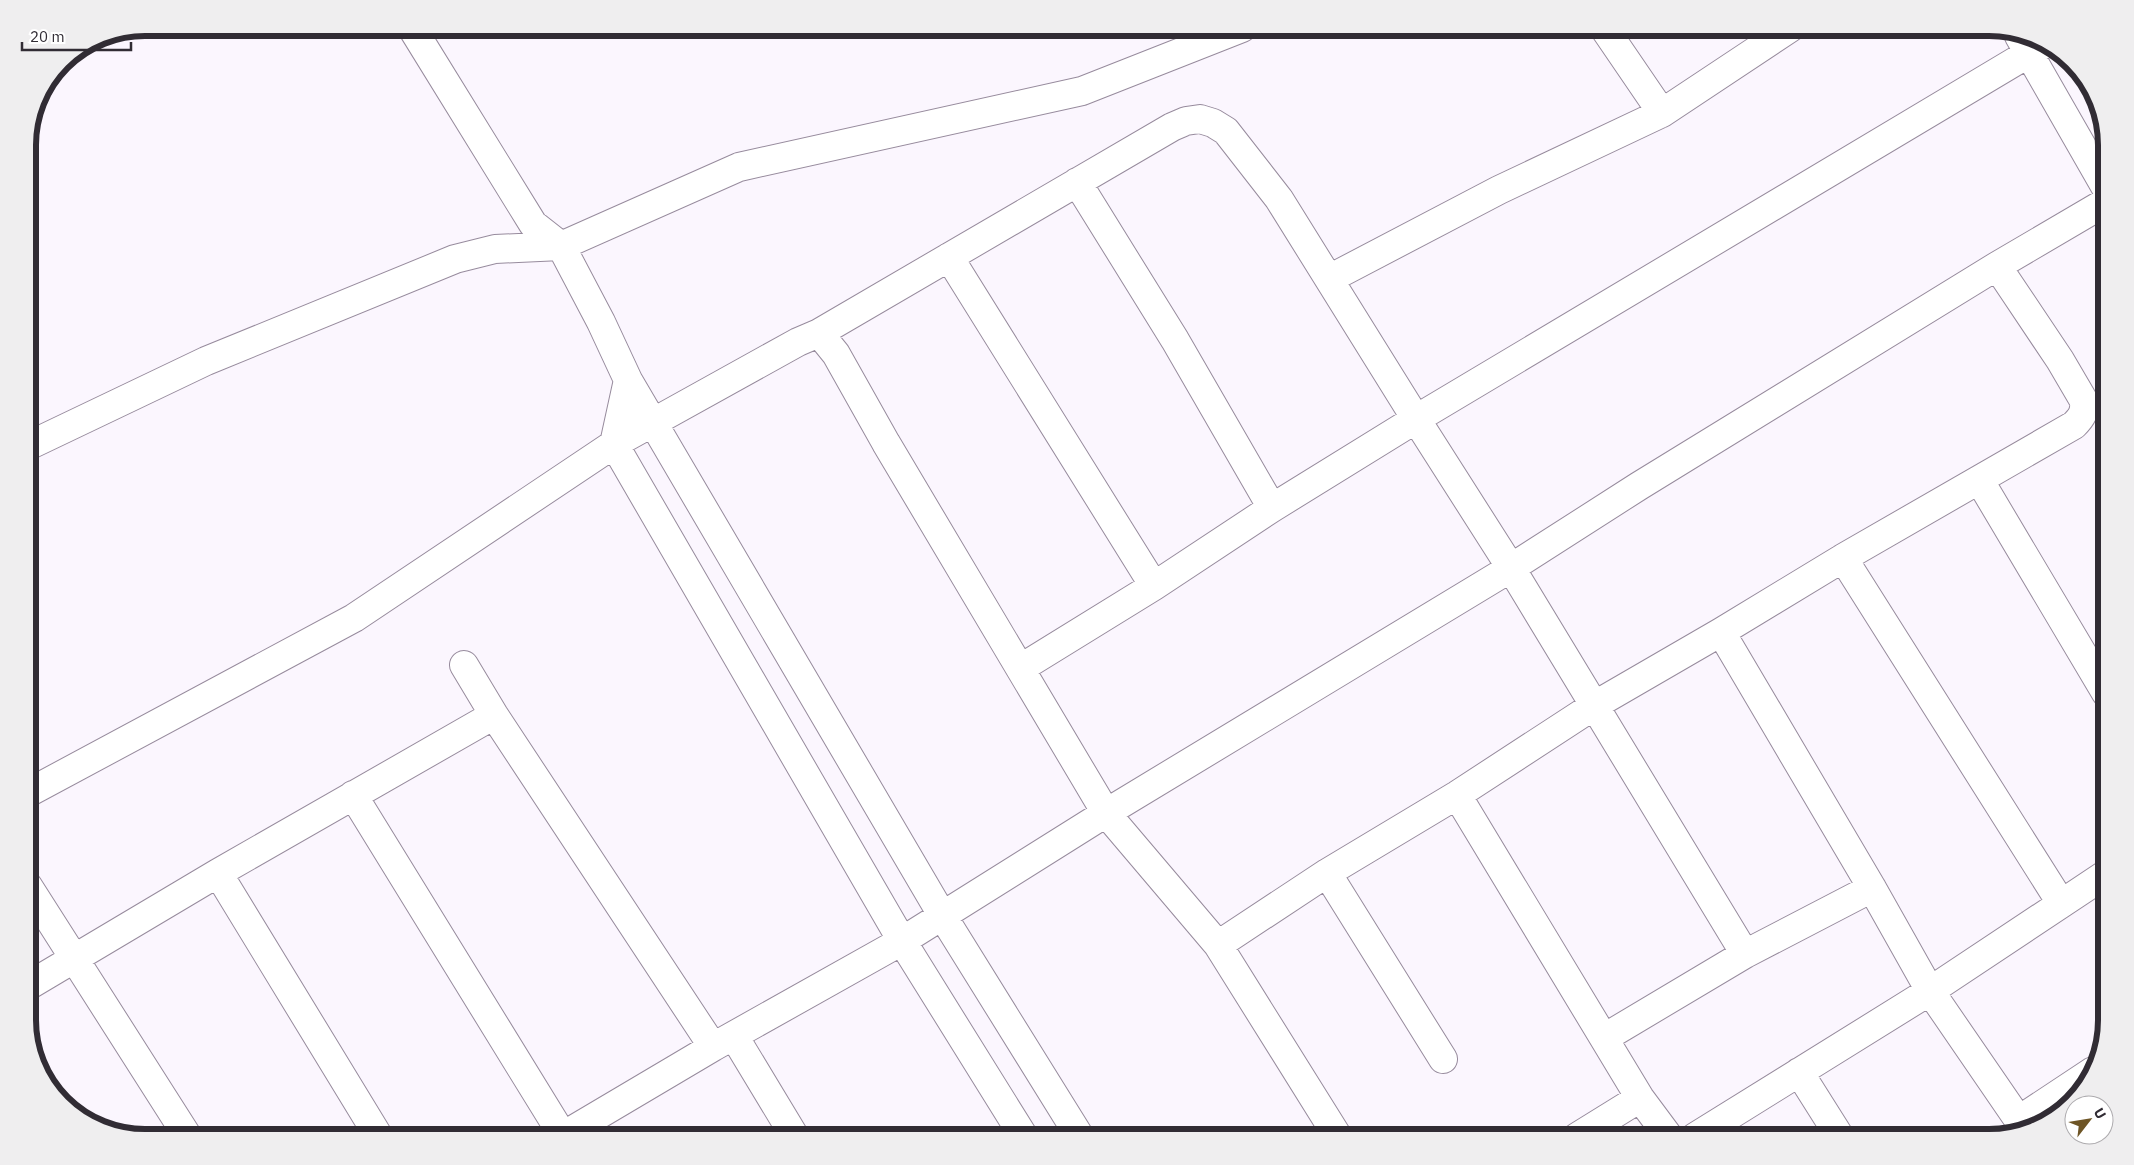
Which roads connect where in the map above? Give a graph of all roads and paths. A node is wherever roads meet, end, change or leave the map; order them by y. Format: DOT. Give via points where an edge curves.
graph roads {
  1 [pos="417,36"];
  2 [pos="1222,36"];
  3 [pos="1609,36"];
  4 [pos="1778,36"];
  5 [pos="2029,44"];
  6 [pos="2033,46"];
  7 [pos="1662,113"];
  8 [pos="2098,173"];
  9 [pos="1077,182"];
  10 [pos="2098,207"];
  11 [pos="561,246"];
  12 [pos="949,257"];
  13 [pos="1997,266"];
  14 [pos="1329,279"];
  15 [pos="819,333"];
  16 [pos="628,380"];
  17 [pos="1416,419"];
  18 [pos="652,423"];
  19 [pos="36,442"];
  20 [pos="614,444"];
  21 [pos="1980,481"];
  22 [pos="1272,508"];
  23 [pos="1844,558"];
  24 [pos="1511,568"];
  25 [pos="1154,586"];
  26 [pos="1721,632"];
  27 [pos="464,665"];
  28 [pos="1021,668"];
  29 [pos="2098,680"];
  30 [pos="1595,705"];
  31 [pos="494,715"];
  32 [pos="36,789"];
  33 [pos="353,795"];
  34 [pos="1457,795"];
  35 [pos="1106,813"];
  36 [pos="218,873"];
  37 [pos="1327,873"];
  38 [pos="2098,879"];
  39 [pos="1872,888"];
  40 [pos="36,899"];
  41 [pos="2061,903"];
  42 [pos="942,915"];
  43 [pos="902,941"];
  44 [pos="1218,944"];
  45 [pos="1745,954"];
  46 [pos="74,958"];
  47 [pos="36,981"];
  48 [pos="1930,991"];
  49 [pos="1604,1038"];
  50 [pos="724,1041"];
  51 [pos="1442,1059"];
  52 [pos="1799,1072"];
  53 [pos="2077,1083"];
  54 [pos="1640,1098"];
  55 [pos="2025,1122"];
  56 [pos="2022,1124"];
  57 [pos="182,1129"];
  58 [pos="374,1129"];
  59 [pos="557,1129"];
  60 [pos="576,1129"];
  61 [pos="788,1129"];
  62 [pos="1018,1129"];
  63 [pos="1074,1129"];
  64 [pos="1332,1129"];
  65 [pos="1591,1129"];
  66 [pos="1662,1129"];
  67 [pos="1709,1129"];
  68 [pos="1834,1129"];
  1 -- 11 [label="street" via="532,224"];
  2 -- 11 [label="street" via="1082,91 739,167"];
  3 -- 7 [label="street"];
  4 -- 7 [label="street"];
  5 -- 17 [label="street"];
  6 -- 8 [label="street"];
  7 -- 14 [label="street" via="1499,190"];
  9 -- 12 [label="street"];
  9 -- 14 [label="street" via="1172,127 1200,119 1213,122 1226,131 1279,199"];
  9 -- 22 [label="street" via="1175,340"];
  10 -- 13 [label="street"];
  11 -- 16 [label="street"];
  11 -- 19 [label="street" via="495,249 455,259 206,361"];
  12 -- 15 [label="street"];
  12 -- 25 [label="street"];
  13 -- 21 [label="street" via="2060,360 2084,401 2085,409 2074,426"];
  13 -- 24 [label="street"];
  14 -- 17 [label="street"];
  15 -- 18 [label="street"];
  15 -- 28 [label="street" via="836,354"];
  16 -- 18 [label="street"];
  16 -- 20 [label="street"];
  17 -- 22 [label="street"];
  17 -- 24 [label="street"];
  18 -- 20 [label="street"];
  18 -- 42 [label="street"];
  20 -- 32 [label="street" via="354,618"];
  20 -- 43 [label="street"];
  21 -- 23 [label="street"];
  21 -- 29 [label="street"];
  22 -- 25 [label="street"];
  23 -- 26 [label="street"];
  23 -- 41 [label="street"];
  24 -- 30 [label="street"];
  24 -- 35 [label="street"];
  25 -- 28 [label="street"];
  26 -- 30 [label="street"];
  26 -- 39 [label="street"];
  27 -- 31 [label="street"];
  28 -- 35 [label="street"];
  30 -- 34 [label="street"];
  30 -- 45 [label="street"];
  31 -- 33 [label="street"];
  31 -- 50 [label="street"];
  33 -- 36 [label="street"];
  33 -- 59 [label="street"];
  34 -- 37 [label="street"];
  34 -- 49 [label="street"];
  35 -- 42 [label="street"];
  35 -- 44 [label="street"];
  36 -- 46 [label="street"];
  36 -- 58 [label="street"];
  37 -- 44 [label="street"];
  37 -- 51 [label="street"];
  38 -- 41 [label="street"];
  39 -- 45 [label="street"];
  39 -- 48 [label="street"];
  40 -- 46 [label="street"];
  41 -- 48 [label="street"];
  42 -- 43 [label="street"];
  42 -- 63 [label="street"];
  43 -- 50 [label="street"];
  43 -- 62 [label="street"];
  44 -- 64 [label="street"];
  45 -- 49 [label="street"];
  46 -- 47 [label="street"];
  46 -- 57 [label="street"];
  48 -- 52 [label="street"];
  48 -- 56 [label="street"];
  49 -- 54 [label="street"];
  50 -- 60 [label="street"];
  50 -- 61 [label="street"];
  52 -- 67 [label="street"];
  52 -- 68 [label="street"];
  53 -- 55 [label="street"];
  54 -- 65 [label="street"];
  54 -- 66 [label="street"];
}
